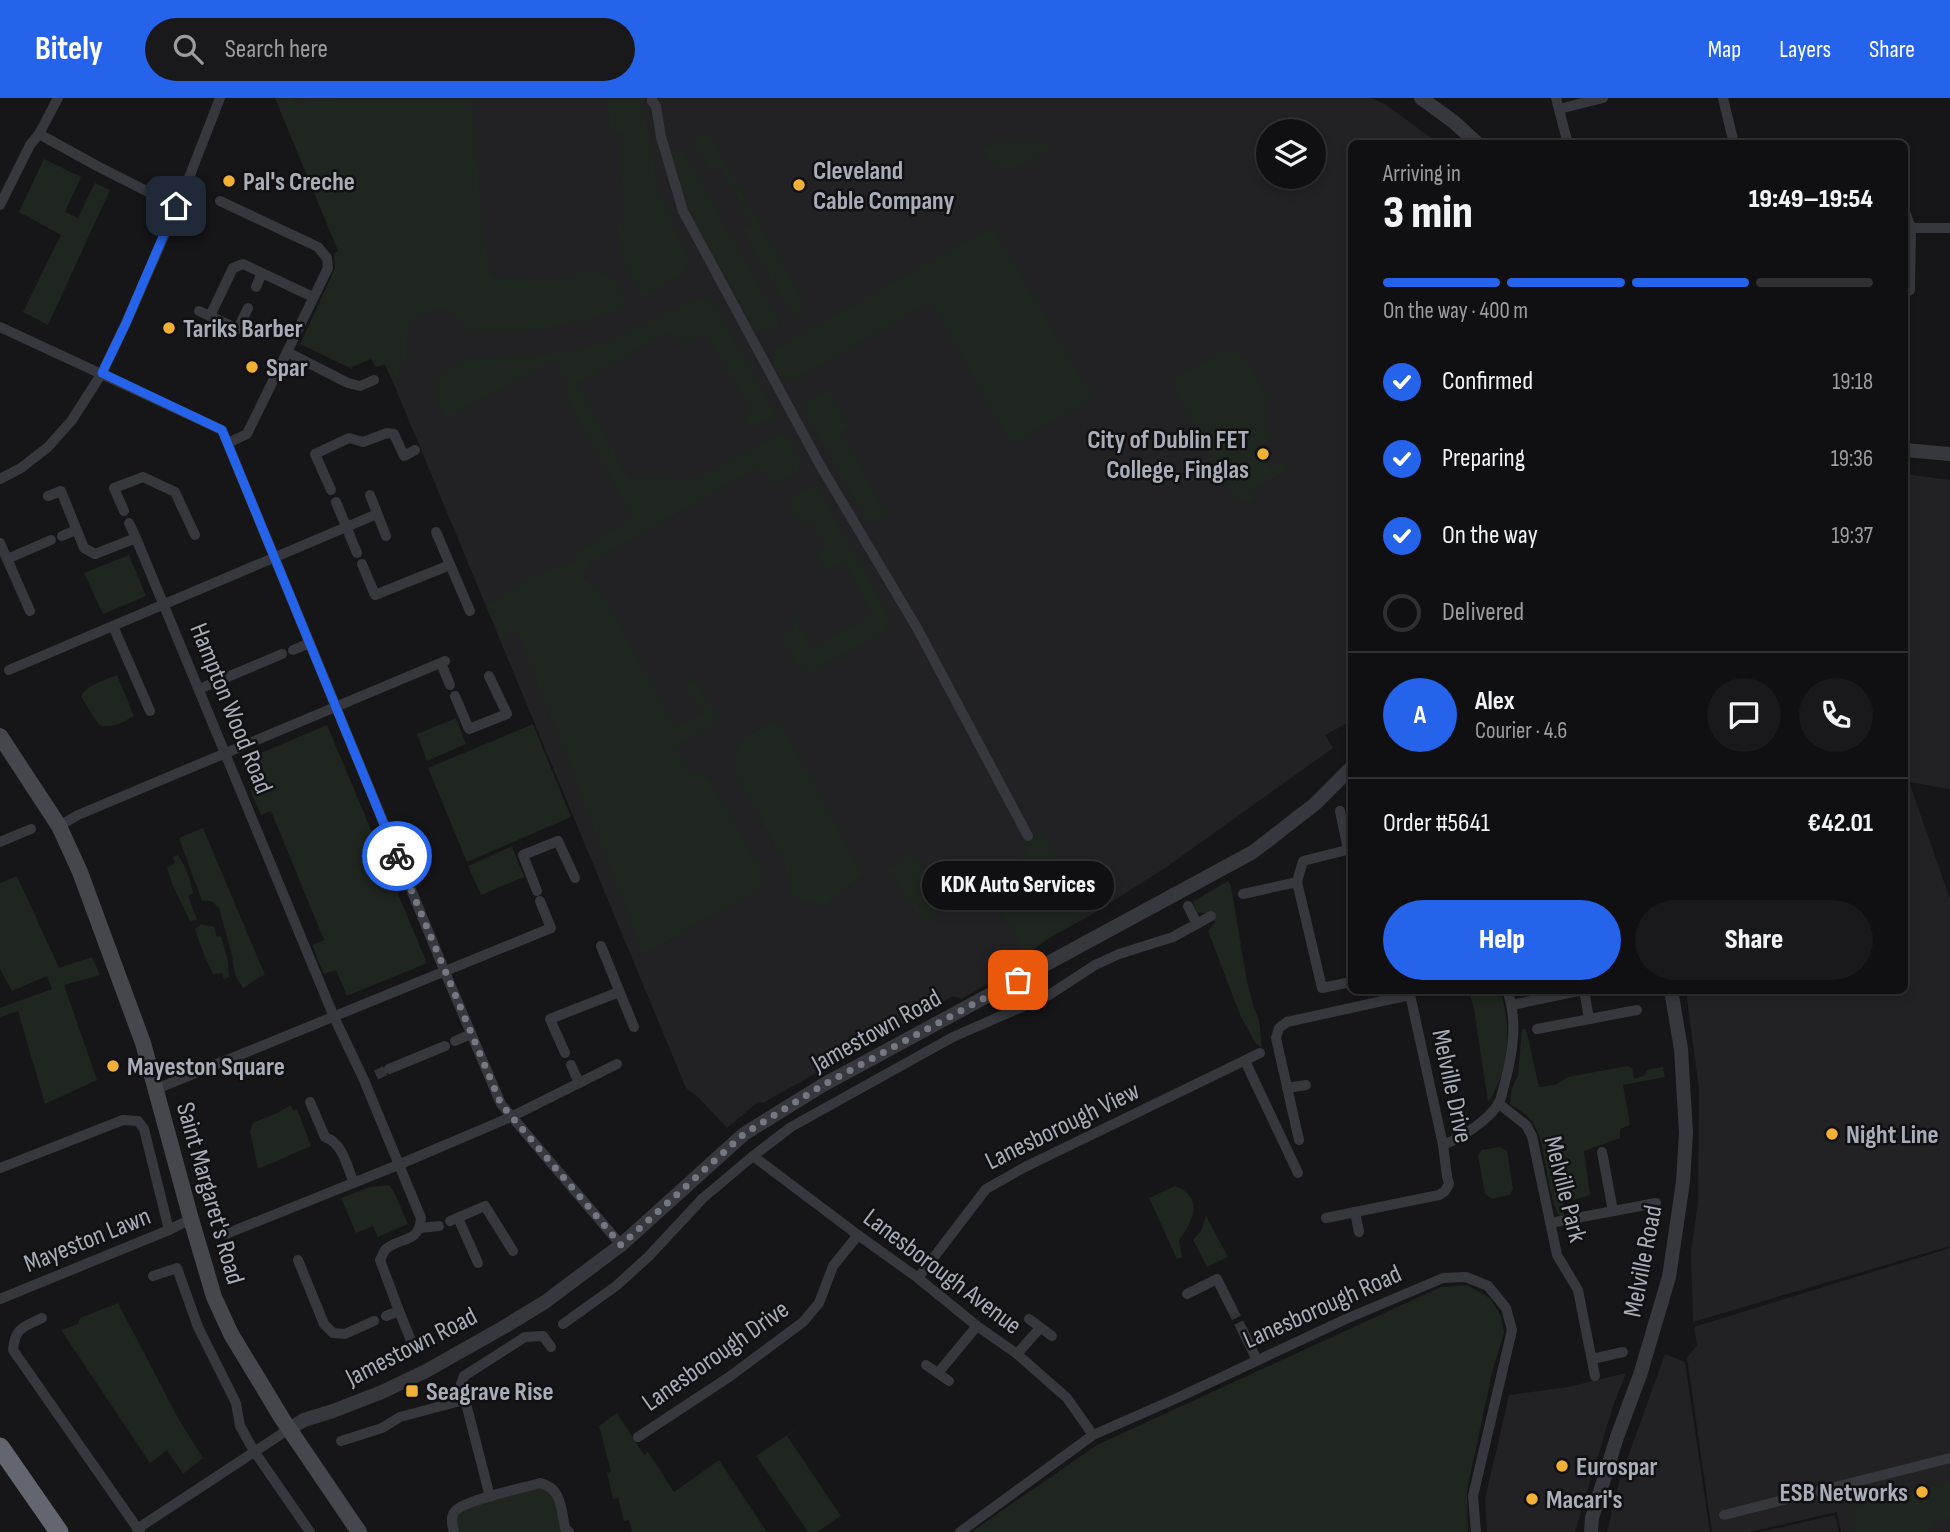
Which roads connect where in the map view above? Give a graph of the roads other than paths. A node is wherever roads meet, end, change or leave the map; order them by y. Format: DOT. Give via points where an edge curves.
graph roads {
  1 [pos="58,98"];
  2 [pos="220,98"];
  3 [pos="1422,98"];
  4 [pos="1603,98"];
  5 [pos="1723,98"];
  6 [pos="656,101"];
  7 [pos="1558,103"];
  8 [pos="39,134"];
  9 [pos="1474,140"];
  10 [pos="1567,140"];
  11 [pos="1733,140"];
  12 [pos="220,201"];
  13 [pos="0,203"];
  14 [pos="176,206"];
  15 [pos="1908,222"];
  16 [pos="1910,228"];
  17 [pos="1950,228"];
  18 [pos="262,273"];
  19 [pos="256,287"];
  20 [pos="1908,291"];
  21 [pos="313,297"];
  22 [pos="248,308"];
  23 [pos="0,327"];
  24 [pos="287,352"];
  25 [pos="102,373"];
  26 [pos="374,380"];
  27 [pos="228,443"];
  28 [pos="415,450"];
  29 [pos="1908,450"];
  30 [pos="1950,454"];
  31 [pos="0,479"];
  32 [pos="331,490"];
  33 [pos="370,495"];
  34 [pos="48,496"];
  35 [pos="336,502"];
  36 [pos="124,511"];
  37 [pos="377,514"];
  38 [pos="129,523"];
  39 [pos="347,528"];
  40 [pos="76,530"];
  41 [pos="436,532"];
  42 [pos="195,535"];
  43 [pos="386,536"];
  44 [pos="136,538"];
  45 [pos="0,543"];
  46 [pos="7,558"];
  47 [pos="275,559"];
  48 [pos="450,565"];
  49 [pos="164,605"];
  50 [pos="30,611"];
  51 [pos="470,611"];
  52 [pos="113,626"];
  53 [pos="310,643"];
  54 [pos="293,650"];
  55 [pos="282,654"];
  56 [pos="9,670"];
  57 [pos="489,676"];
  58 [pos="450,685"];
  59 [pos="199,689"];
  60 [pos="455,696"];
  61 [pos="337,707"];
  62 [pos="150,711"];
  63 [pos="0,736"];
  64 [pos="226,753"];
  65 [pos="1348,771"];
  66 [pos="1340,811"];
  67 [pos="59,825"];
  68 [pos="31,829"];
  69 [pos="1028,836"];
  70 [pos="1348,841"];
  71 [pos="0,842"];
  72 [pos="1348,850"];
  73 [pos="575,878"];
  74 [pos="1297,882"];
  75 [pos="1243,894"];
  76 [pos="1188,906"];
  77 [pos="1211,916"];
  78 [pos="1198,924"];
  79 [pos="601,947"];
  80 [pos="445,972"];
  81 [pos="1348,983"];
  82 [pos="619,992"];
  83 [pos="1406,994"];
  84 [pos="1410,994"];
  85 [pos="1508,994"];
  86 [pos="1553,994"];
  87 [pos="1584,994"];
  88 [pos="1672,994"];
  89 [pos="1512,1004"];
  90 [pos="1637,1010"];
  91 [pos="334,1017"];
  92 [pos="1589,1019"];
  93 [pos="634,1027"];
  94 [pos="1537,1029"];
  95 [pos="471,1034"];
  96 [pos="565,1053"];
  97 [pos="1260,1053"];
  98 [pos="1245,1061"];
  99 [pos="570,1065"];
  100 [pos="617,1065"];
  101 [pos="389,1069"];
  102 [pos="376,1075"];
  103 [pos="364,1080"];
  104 [pos="579,1083"];
  105 [pos="1306,1085"];
  106 [pos="1287,1088"];
  107 [pos="156,1089"];
  108 [pos="310,1102"];
  109 [pos="1498,1103"];
  110 [pos="511,1117"];
  111 [pos="1299,1140"];
  112 [pos="1443,1145"];
  113 [pos="1602,1152"];
  114 [pos="753,1156"];
  115 [pos="398,1166"];
  116 [pos="0,1168"];
  117 [pos="1298,1173"];
  118 [pos="354,1184"];
  119 [pos="1656,1203"];
  120 [pos="1613,1211"];
  121 [pos="1355,1212"];
  122 [pos="1326,1218"];
  123 [pos="191,1219"];
  124 [pos="449,1222"];
  125 [pos="1550,1223"];
  126 [pos="420,1228"];
  127 [pos="169,1230"];
  128 [pos="1359,1231"];
  129 [pos="226,1234"];
  130 [pos="858,1236"];
  131 [pos="621,1245"];
  132 [pos="513,1251"];
  133 [pos="298,1261"];
  134 [pos="478,1264"];
  135 [pos="153,1276"];
  136 [pos="918,1278"];
  137 [pos="1187,1294"];
  138 [pos="0,1299"];
  139 [pos="565,1305"];
  140 [pos="1232,1309"];
  141 [pos="399,1311"];
  142 [pos="386,1316"];
  143 [pos="574,1316"];
  144 [pos="42,1318"];
  145 [pos="1029,1319"];
  146 [pos="374,1321"];
  147 [pos="563,1324"];
  148 [pos="977,1326"];
  149 [pos="1040,1328"];
  150 [pos="1242,1329"];
  151 [pos="1052,1336"];
  152 [pos="410,1338"];
  153 [pos="551,1347"];
  154 [pos="1623,1352"];
  155 [pos="1017,1354"];
  156 [pos="1592,1359"];
  157 [pos="1257,1360"];
  158 [pos="926,1365"];
  159 [pos="938,1373"];
  160 [pos="1595,1376"];
  161 [pos="949,1381"];
  162 [pos="464,1400"];
  163 [pos="289,1429"];
  164 [pos="1093,1435"];
  165 [pos="638,1437"];
  166 [pos="341,1441"];
  167 [pos="0,1447"];
  168 [pos="254,1451"];
  169 [pos="1950,1458"];
  170 [pos="491,1497"];
  171 [pos="1724,1515"];
  172 [pos="139,1530"];
  173 [pos="59,1532"];
  174 [pos="310,1532"];
  175 [pos="359,1532"];
  176 [pos="454,1532"];
  177 [pos="569,1532"];
  178 [pos="960,1532"];
  179 [pos="1476,1532"];
  180 [pos="1591,1532"];
  1 -- 8 [label="street"];
  2 -- 14 [label="street"];
  3 -- 9 [label="street"];
  4 -- 7 [label="street"];
  5 -- 11 [label="street"];
  6 -- 69 [label="street" via="660,137 682,211 820,464 917,628"];
  7 -- 10 [label="street"];
  8 -- 13 [label="street"];
  8 -- 14 [label="street"];
  12 -- 21 [label="street" via="318,247 328,268"];
  14 -- 25 [label="street"];
  15 -- 16 [label="street"];
  16 -- 17 [label="street"];
  16 -- 20 [label="street"];
  18 -- 19 [label="street"];
  18 -- 21 [label="street"];
  18 -- 22 [label="street" via="243,264 233,268 205,314 238,329"];
  21 -- 24 [label="street"];
  23 -- 25 [label="street"];
  24 -- 26 [label="street" via="348,383 360,386"];
  24 -- 27 [label="street" via="247,434"];
  25 -- 27 [label="street" via="222,430"];
  25 -- 31 [label="street" via="72,421 48,447"];
  27 -- 47 [label="street"];
  28 -- 32 [label="street" via="404,456 394,434 387,433 363,442 349,438 315,454"];
  29 -- 30 [label="street"];
  33 -- 37 [label="street"];
  34 -- 40 [label="street" via="61,491"];
  35 -- 39 [label="street"];
  36 -- 42 [label="street" via="114,488 143,477 175,492"];
  37 -- 39 [label="street"];
  37 -- 43 [label="street"];
  38 -- 44 [label="street, Hampton Wood Road"];
  39 -- 47 [label="street"];
  39 -- 48 [label="street" via="375,595"];
  40 -- 44 [label="street" via="84,548 94,554"];
  40 -- 46 [label="street"];
  41 -- 48 [label="street"];
  44 -- 49 [label="street, Hampton Wood Road"];
  45 -- 46 [label="street"];
  46 -- 50 [label="street"];
  47 -- 49 [label="street"];
  47 -- 53 [label="street"];
  48 -- 51 [label="street"];
  49 -- 52 [label="street"];
  49 -- 59 [label="street, Hampton Wood Road"];
  52 -- 56 [label="street"];
  52 -- 62 [label="street"];
  53 -- 54 [label="street"];
  53 -- 61 [label="street"];
  55 -- 59 [label="street"];
  57 -- 60 [label="street" via="507,714 470,729"];
  58 -- 61 [label="street" via="443,662"];
  59 -- 64 [label="street, Hampton Wood Road"];
  61 -- 64 [label="street"];
  61 -- 80 [label="street"];
  63 -- 67 [label="main road, Saint Margaret's Road"];
  64 -- 67 [label="street"];
  64 -- 91 [label="street, Hampton Wood Road"];
  65 -- 131 [label="street, Jamestown Road" via="1315,804 1253,852 823,1085 744,1134"];
  66 -- 70 [label="street"];
  67 -- 107 [label="main road, Saint Margaret's Road" via="118,974"];
  68 -- 71 [label="street"];
  72 -- 74 [label="street" via="1303,861"];
  73 -- 80 [label="street" via="558,841 523,855 551,928"];
  74 -- 75 [label="street"];
  74 -- 81 [label="street" via="1322,988"];
  76 -- 78 [label="street"];
  77 -- 78 [label="street"];
  78 -- 114 [label="street" via="1095,965 1049,995 953,1037 791,1127"];
  79 -- 82 [label="street"];
  80 -- 91 [label="street"];
  80 -- 95 [label="street"];
  82 -- 93 [label="street"];
  82 -- 96 [label="street" via="550,1020"];
  83 -- 106 [label="street" via="1287,1022 1279,1028 1276,1038"];
  84 -- 112 [label="street, Melville Drive"];
  85 -- 89 [label="street"];
  86 -- 89 [label="street"];
  87 -- 92 [label="street"];
  88 -- 180 [label="street, Melville Road" via="1681,1049 1686,1133 1669,1277"];
  89 -- 109 [label="street" via="1511,1059"];
  90 -- 92 [label="street"];
  91 -- 103 [label="street, Hampton Wood Road"];
  91 -- 107 [label="street"];
  92 -- 94 [label="street"];
  95 -- 101 [label="street"];
  95 -- 110 [label="street"];
  97 -- 98 [label="street, Lanesborough View"];
  98 -- 117 [label="street"];
  98 -- 136 [label="street, Lanesborough View" via="986,1189"];
  99 -- 104 [label="street"];
  100 -- 104 [label="street"];
  102 -- 103 [label="street"];
  103 -- 115 [label="street, Hampton Wood Road"];
  104 -- 110 [label="street"];
  105 -- 106 [label="street"];
  106 -- 111 [label="street"];
  107 -- 123 [label="main road, Saint Margaret's Road"];
  108 -- 118 [label="street" via="325,1137 338,1145"];
  109 -- 112 [label="street" via="1471,1131"];
  109 -- 125 [label="street, Melville Park" via="1532,1136"];
  110 -- 115 [label="street"];
  110 -- 131 [label="street"];
  112 -- 121 [label="street, Melville Drive" via="1445,1191"];
  113 -- 120 [label="street"];
  114 -- 130 [label="street, Lanesborough Avenue"];
  114 -- 143 [label="street" via="703,1198 624,1279"];
  115 -- 118 [label="street"];
  115 -- 126 [label="street, Hampton Wood Road" via="421,1218"];
  116 -- 127 [label="street" via="123,1120 138,1121 144,1129"];
  118 -- 129 [label="street"];
  119 -- 120 [label="street"];
  120 -- 125 [label="street"];
  121 -- 122 [label="street"];
  121 -- 128 [label="street"];
  123 -- 127 [label="street, Mayeston Lawn"];
  123 -- 163 [label="main road, Saint Margaret's Road" via="214,1297 231,1335"];
  124 -- 126 [label="street"];
  124 -- 132 [label="street" via="485,1206"];
  124 -- 134 [label="street"];
  125 -- 156 [label="street, Melville Park" via="1557,1255 1578,1290"];
  126 -- 141 [label="street" via="413,1237 386,1249 380,1260"];
  127 -- 138 [label="street, Mayeston Lawn"];
  130 -- 136 [label="street, Lanesborough Avenue"];
  130 -- 165 [label="street, Lanesborough Drive" via="833,1266 819,1303 803,1322"];
  131 -- 163 [label="street, Jamestown Road" via="547,1300 426,1371"];
  133 -- 146 [label="street" via="324,1324 333,1333 345,1334"];
  135 -- 168 [label="street" via="177,1268 198,1327"];
  136 -- 148 [label="street, Lanesborough Avenue"];
  137 -- 140 [label="street" via="1217,1279"];
  139 -- 143 [label="street"];
  141 -- 142 [label="street"];
  141 -- 152 [label="street"];
  143 -- 147 [label="street"];
  144 -- 172 [label="street" via="22,1328 14,1337 13,1350"];
  145 -- 149 [label="street"];
  148 -- 155 [label="street, Lanesborough Avenue"];
  148 -- 159 [label="street"];
  149 -- 151 [label="street"];
  149 -- 155 [label="street"];
  150 -- 157 [label="street"];
  153 -- 162 [label="street" via="543,1336 525,1337 464,1376"];
  154 -- 156 [label="street"];
  155 -- 164 [label="street, Lanesborough Avenue" via="1067,1398"];
  156 -- 160 [label="street, Melville Park"];
  157 -- 164 [label="street, Lanesborough Road"];
  157 -- 179 [label="street, Lanesborough Road" via="1443,1278 1466,1277 1488,1286 1506,1308 1512,1330 1473,1496"];
  158 -- 159 [label="street"];
  159 -- 161 [label="street"];
  162 -- 166 [label="street" via="400,1417"];
  162 -- 170 [label="street"];
  163 -- 168 [label="street"];
  163 -- 175 [label="main road, Saint Margaret's Road"];
  164 -- 178 [label="street, Lanesborough Road"];
  167 -- 173 [label="highway"];
  168 -- 172 [label="street"];
  168 -- 174 [label="street"];
  169 -- 171 [label="street"];
  170 -- 176 [label="street" via="454,1512"];
  170 -- 177 [label="street" via="540,1483 550,1486"];
}
